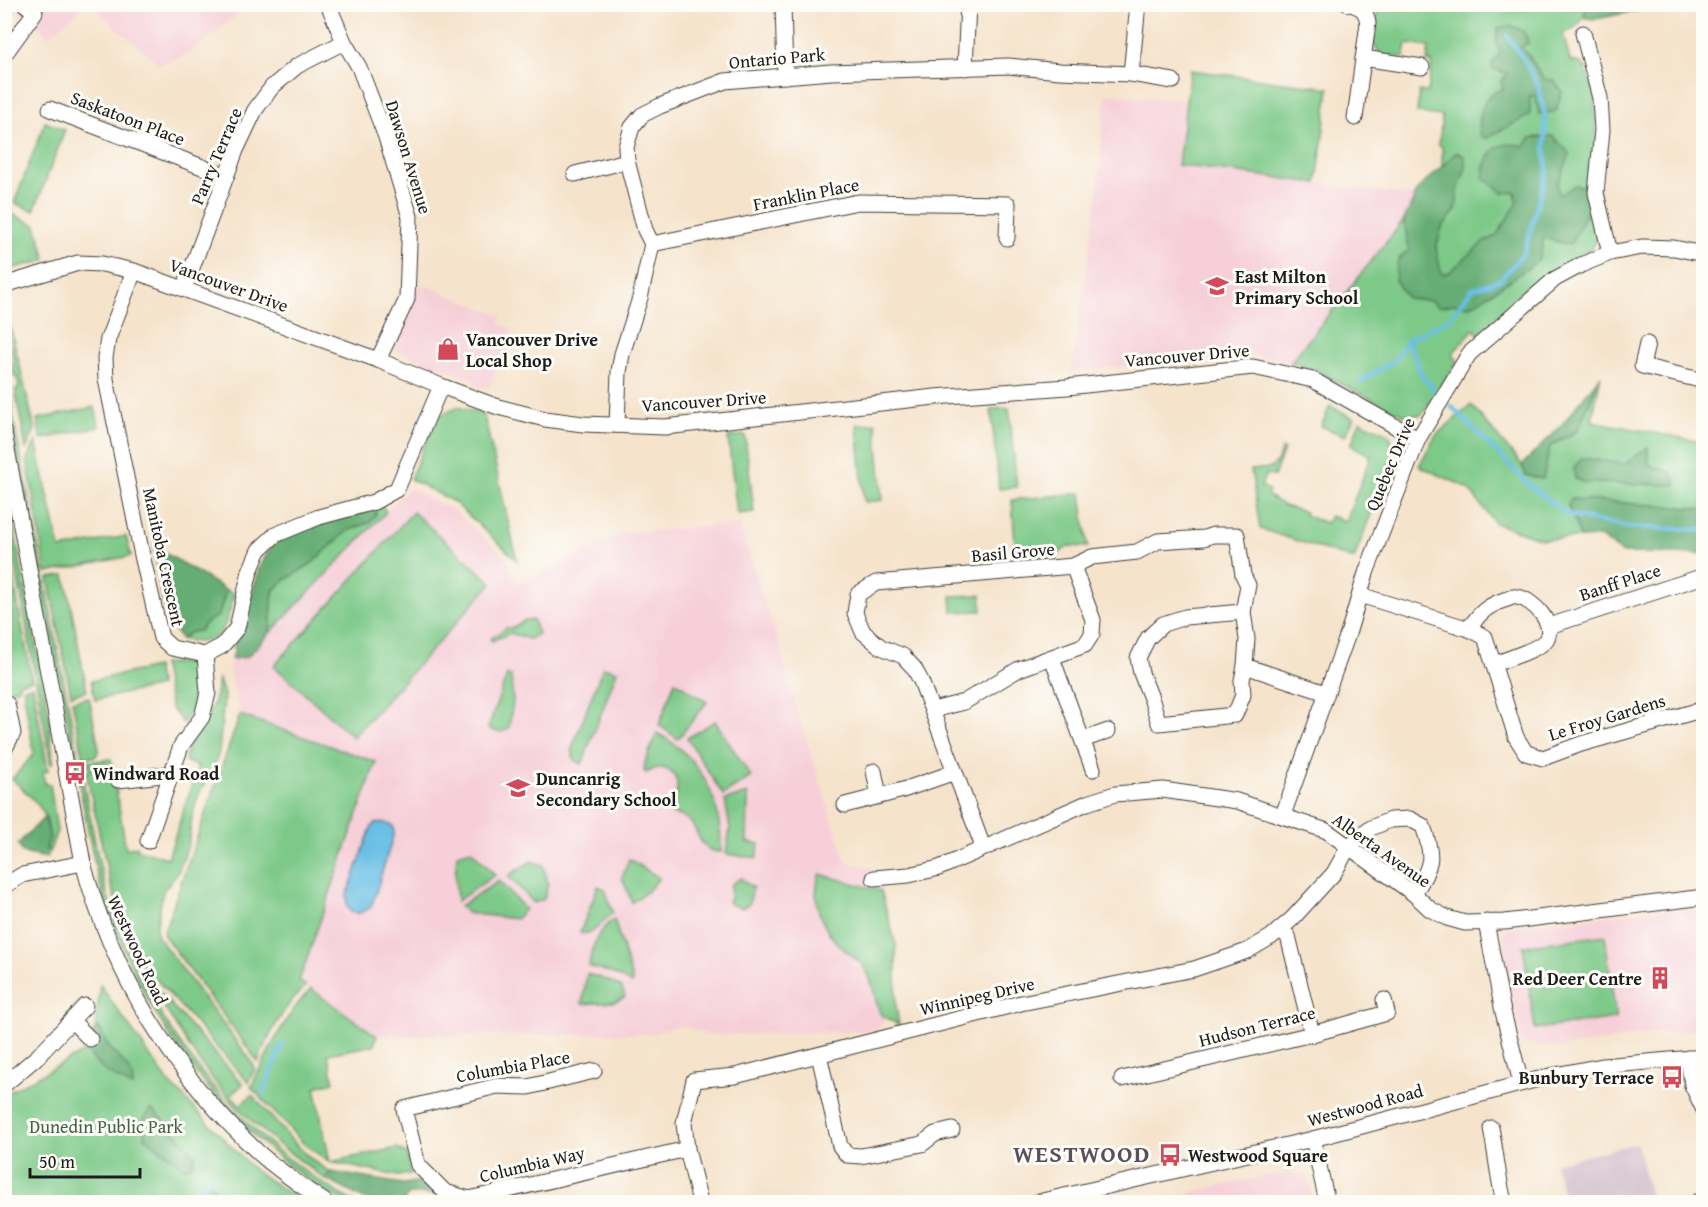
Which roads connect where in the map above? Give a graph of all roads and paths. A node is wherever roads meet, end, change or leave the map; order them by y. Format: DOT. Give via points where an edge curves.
graph roads {
  1 [pos="25,4"];
  2 [pos="328,4"];
  3 [pos="783,4"];
  4 [pos="968,4"];
  5 [pos="1138,4"];
  6 [pos="1349,4"];
  7 [pos="1583,33"];
  8 [pos="344,42"];
  9 [pos="4,55"];
  10 [pos="1363,57"];
  11 [pos="1422,67"];
  12 [pos="965,68"];
  13 [pos="1131,74"];
  14 [pos="785,76"];
  15 [pos="1173,81"];
  16 [pos="50,109"];
  17 [pos="1355,118"];
  18 [pos="627,161"];
  19 [pos="575,174"];
  20 [pos="226,176"];
  21 [pos="1007,238"];
  22 [pos="652,244"];
  23 [pos="1610,253"];
  24 [pos="1704,254"];
  25 [pos="134,271"];
  26 [pos="4,285"];
  27 [pos="184,289"];
  28 [pos="1647,344"];
  29 [pos="378,360"];
  30 [pos="1704,381"];
  31 [pos="441,386"];
  32 [pos="617,425"];
  33 [pos="4,433"];
  34 [pos="1418,439"];
  35 [pos="1073,566"];
  36 [pos="1703,577"];
  37 [pos="1360,595"];
  38 [pos="1243,612"];
  39 [pos="1549,626"];
  40 [pos="1469,629"];
  41 [pos="205,655"];
  42 [pos="1053,658"];
  43 [pos="1494,664"];
  44 [pos="1245,666"];
  45 [pos="1326,693"];
  46 [pos="7,704"];
  47 [pos="1704,709"];
  48 [pos="933,710"];
  49 [pos="1108,730"];
  50 [pos="1083,740"];
  51 [pos="7,742"];
  52 [pos="1093,769"];
  53 [pos="874,771"];
  54 [pos="955,772"];
  55 [pos="171,774"];
  56 [pos="118,780"];
  57 [pos="879,796"];
  58 [pos="845,804"];
  59 [pos="1283,815"];
  60 [pos="148,841"];
  61 [pos="1349,846"];
  62 [pos="983,848"];
  63 [pos="83,863"];
  64 [pos="874,878"];
  65 [pos="4,886"];
  66 [pos="1414,894"];
  67 [pos="1704,897"];
  68 [pos="1486,922"];
  69 [pos="1279,930"];
  70 [pos="1384,1000"];
  71 [pos="86,1006"];
  72 [pos="72,1021"];
  73 [pos="1312,1034"];
  74 [pos="90,1039"];
  75 [pos="819,1055"];
  76 [pos="1704,1057"];
  77 [pos="1688,1058"];
  78 [pos="594,1071"];
  79 [pos="1122,1079"];
  80 [pos="1521,1083"];
  81 [pos="4,1085"];
  82 [pos="404,1109"];
  83 [pos="1704,1110"];
  84 [pos="1491,1128"];
  85 [pos="952,1130"];
  86 [pos="1313,1139"];
  87 [pos="687,1149"];
  88 [pos="1704,1201"];
  89 [pos="325,1203"];
  90 [pos="700,1203"];
  91 [pos="1038,1203"];
  92 [pos="1328,1203"];
  93 [pos="1504,1203"];
  94 [pos="1697,1203"];
  1 -- 9 [label="street" via="35,12"];
  2 -- 8 [label="street, Dawson Avenue"];
  3 -- 14 [label="street"];
  4 -- 12 [label="street"];
  5 -- 13 [label="street"];
  6 -- 10 [label="street" via="1366,13"];
  7 -- 23 [label="street" via="1600,98 1602,130 1596,193"];
  8 -- 20 [label="street, Parry Terrace" via="297,66 272,87 255,110"];
  8 -- 29 [label="street, Dawson Avenue" via="359,67 386,137 411,217 407,299"];
  10 -- 11 [label="street"];
  10 -- 17 [label="street"];
  12 -- 13 [label="street, Ontario Park" via="1008,66"];
  12 -- 14 [label="street, Ontario Park"];
  13 -- 15 [label="street, Ontario Park"];
  14 -- 18 [label="street, Ontario Park" via="725,81 642,115 632,127 626,147"];
  16 -- 20 [label="street, Saskatoon Place"];
  18 -- 19 [label="street"];
  18 -- 22 [label="street, Ontario Park"];
  20 -- 27 [label="street, Parry Terrace"];
  21 -- 22 [label="street, Franklin Place" via="1008,204 858,202"];
  22 -- 32 [label="street" via="622,354"];
  23 -- 24 [label="street, Quebec Drive" via="1642,247"];
  23 -- 34 [label="street, Quebec Drive" via="1555,279 1469,354"];
  25 -- 26 [label="street, Vancouver Drive" via="78,263"];
  25 -- 27 [label="street, Vancouver Drive"];
  25 -- 41 [label="street, Manitoba Crescent" via="108,339 106,379 161,638 172,648"];
  27 -- 29 [label="street, Vancouver Drive"];
  28 -- 30 [label="street" via="1642,366"];
  29 -- 31 [label="street, Vancouver Drive"];
  31 -- 32 [label="street, Vancouver Drive" via="545,419"];
  31 -- 41 [label="street" via="397,489 374,502 275,534 260,550 250,571 237,628 222,646"];
  32 -- 34 [label="street, Vancouver Drive" via="665,428 1253,367 1313,380"];
  33 -- 63 [label="street, Westwood Road"];
  34 -- 37 [label="street, Quebec Drive"];
  35 -- 38 [label="street" via="1092,557 1137,552 1158,541 1237,535 1248,585"];
  35 -- 42 [label="street, Basil Grove" via="1093,620 1092,634 1084,645"];
  35 -- 48 [label="street, Basil Grove" via="876,583 858,594 855,613 863,632 903,656 914,668"];
  36 -- 39 [label="street, Banff Place"];
  37 -- 40 [label="street, Le Froy Gardens"];
  37 -- 45 [label="street, Quebec Drive"];
  38 -- 44 [label="street"];
  38 -- 44 [label="street" via="1185,616 1163,624 1148,638 1138,658 1159,723 1235,715 1243,695"];
  39 -- 40 [label="street" via="1528,600 1515,596 1489,606"];
  39 -- 43 [label="street" via="1543,644"];
  40 -- 43 [label="street, Le Froy Gardens" via="1485,637"];
  41 -- 55 [label="street" via="208,693 202,717 181,746"];
  42 -- 48 [label="street, Basil Grove" via="1019,669 964,702"];
  42 -- 50 [label="street"];
  43 -- 47 [label="street, Le Froy Gardens" via="1516,737 1527,753 1543,758"];
  44 -- 45 [label="street"];
  45 -- 59 [label="street, Quebec Drive"];
  46 -- 51 [label="street" via="13,733"];
  48 -- 54 [label="street, Basil Grove"];
  49 -- 50 [label="street"];
  50 -- 52 [label="street"];
  53 -- 57 [label="street"];
  54 -- 57 [label="street"];
  54 -- 62 [label="street, Basil Grove"];
  55 -- 56 [label="street"];
  55 -- 60 [label="street"];
  57 -- 58 [label="street"];
  59 -- 61 [label="street, Alberta Avenue" via="1327,831"];
  59 -- 62 [label="street, Alberta Avenue" via="1237,801 1188,793 1130,792 1087,803"];
  61 -- 66 [label="street, Alberta Avenue"];
  61 -- 66 [label="street" via="1371,828 1390,820 1410,819 1423,826 1430,844 1431,866"];
  61 -- 69 [label="street, Winnipeg Drive" via="1334,873"];
  62 -- 64 [label="street, Alberta Avenue" via="939,868 909,876"];
  63 -- 65 [label="street" via="22,875"];
  63 -- 89 [label="street, Westwood Road" via="117,960 169,1051 210,1103 260,1154"];
  66 -- 68 [label="street, Alberta Avenue" via="1430,909 1448,918 1465,923"];
  67 -- 68 [label="street, Alberta Avenue"];
  68 -- 80 [label="street"];
  69 -- 73 [label="street" via="1288,936"];
  69 -- 75 [label="street, Winnipeg Drive" via="1247,951 1194,969 1022,1003"];
  70 -- 73 [label="street, Hudson Terrace" via="1387,1013"];
  71 -- 72 [label="street"];
  72 -- 74 [label="street"];
  72 -- 81 [label="street"];
  73 -- 79 [label="street, Hudson Terrace"];
  75 -- 85 [label="street" via="840,1146 847,1155 861,1156 922,1144 935,1134"];
  75 -- 87 [label="street, Winnipeg Drive" via="735,1076 694,1080 684,1123"];
  76 -- 77 [label="street, Westwood Road"];
  77 -- 80 [label="street, Westwood Road" via="1602,1066"];
  77 -- 83 [label="street" via="1692,1085"];
  78 -- 82 [label="street, Columbia Place" via="528,1087 496,1086"];
  80 -- 86 [label="street, Westwood Road"];
  82 -- 87 [label="street, Columbia Way" via="418,1165 445,1192 469,1199"];
  84 -- 93 [label="street"];
  86 -- 91 [label="street, Westwood Road"];
  86 -- 92 [label="street"];
  87 -- 90 [label="street, Winnipeg Drive"];
  88 -- 94 [label="street"];
}
